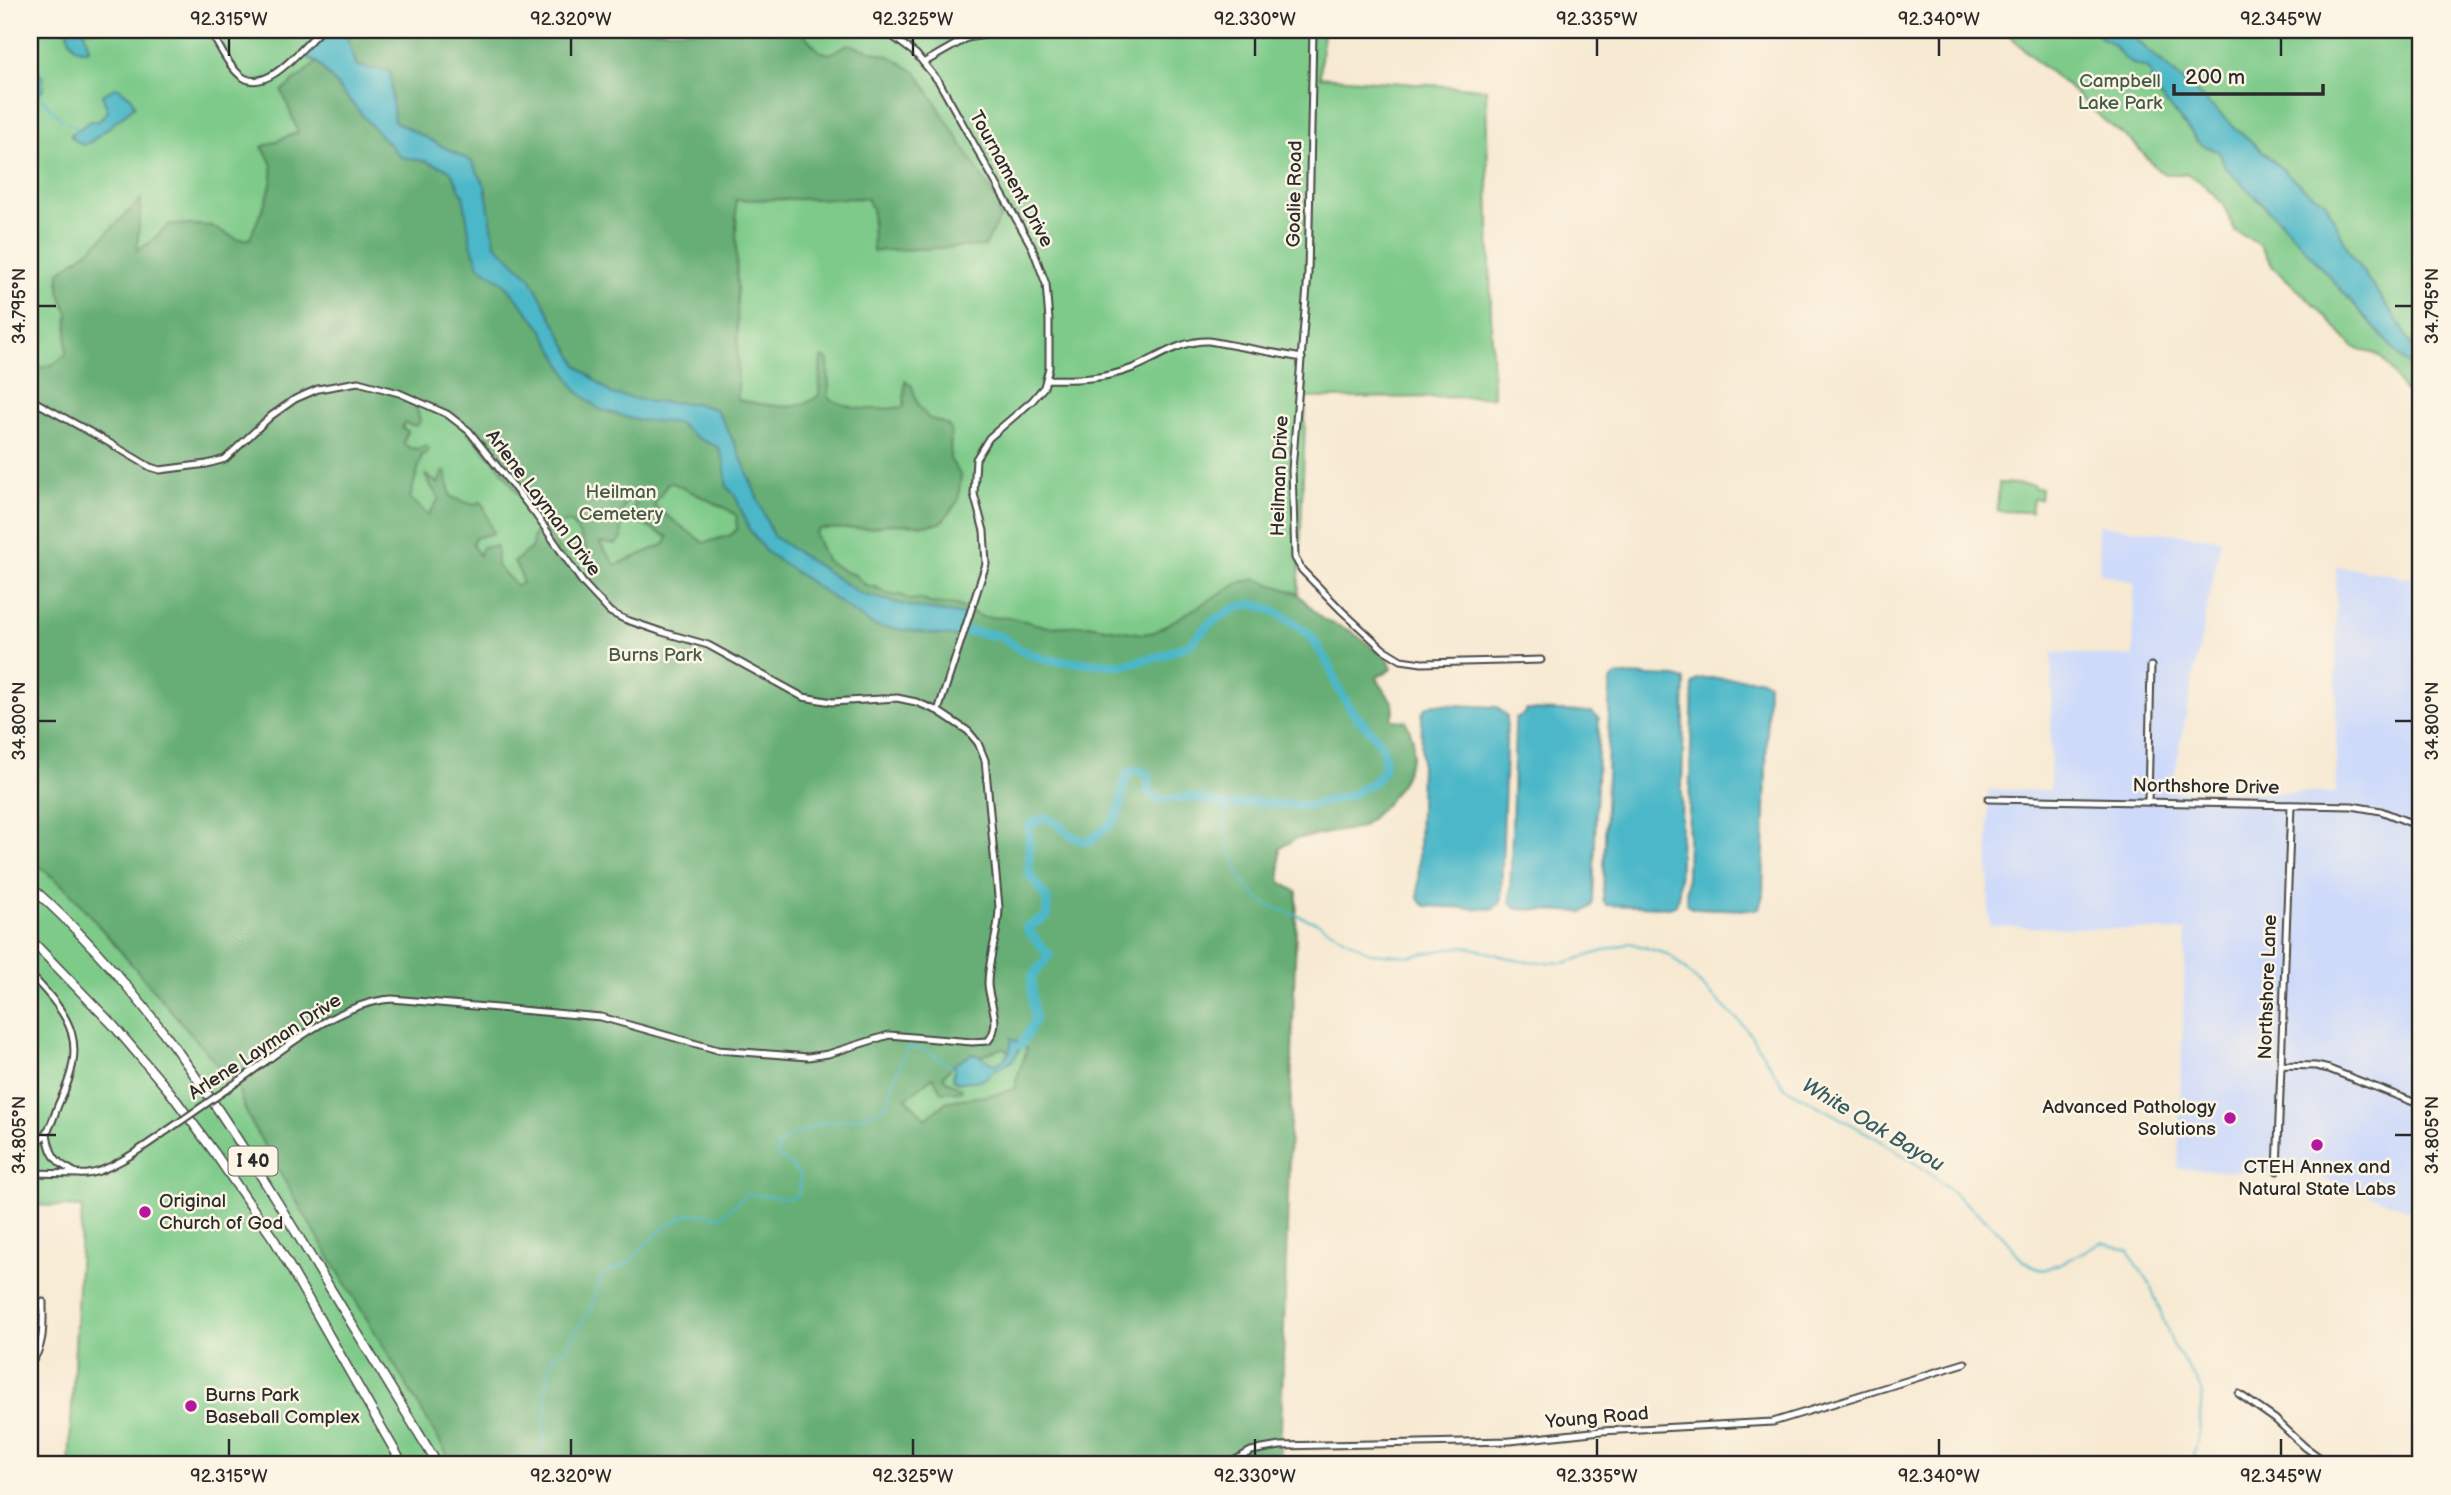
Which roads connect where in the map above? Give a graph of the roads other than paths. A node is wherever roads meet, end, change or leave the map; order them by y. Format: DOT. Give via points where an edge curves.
graph roads {
  1 [pos="209,30"];
  2 [pos="321,30"];
  3 [pos="884,30"];
  4 [pos="1012,30"];
  5 [pos="1313,30"];
  6 [pos="925,62"];
  7 [pos="1302,358"];
  8 [pos="1047,379"];
  9 [pos="30,399"];
  10 [pos="1541,660"];
  11 [pos="2151,666"];
  12 [pos="938,711"];
  13 [pos="1988,799"];
  14 [pos="2148,802"];
  15 [pos="2291,804"];
  16 [pos="2421,827"];
  17 [pos="30,886"];
  18 [pos="30,939"];
  19 [pos="30,974"];
  20 [pos="2281,1065"];
  21 [pos="2421,1105"];
  22 [pos="47,1133"];
  23 [pos="30,1148"];
  24 [pos="2277,1171"];
  25 [pos="30,1173"];
  26 [pos="79,1174"];
  27 [pos="43,1302"];
  28 [pos="1965,1363"];
  29 [pos="30,1364"];
  30 [pos="2239,1394"];
  31 [pos="402,1465"];
  32 [pos="438,1465"];
  33 [pos="1227,1465"];
  34 [pos="2330,1465"];
  1 -- 2 [label="street" via="239,74 259,81 273,76"];
  3 -- 6 [label="street, Tournament Drive"];
  4 -- 6 [label="street" via="967,38"];
  5 -- 7 [label="street, Goalie Road"];
  6 -- 8 [label="street, Tournament Drive" via="1038,260 1049,320"];
  7 -- 8 [label="street" via="1195,341 1113,374"];
  7 -- 10 [label="street, Heilman Drive" via="1292,508 1294,554 1302,570 1383,649 1401,660"];
  8 -- 12 [label="street" via="1032,401 989,438 976,459 974,494 987,554 985,572"];
  9 -- 12 [label="street, Arlene Layman Drive" via="160,470 225,459 271,416 318,389 358,382 400,393 447,414 469,431 610,612 708,645 803,698 832,702 897,698"];
  11 -- 14 [label="street"];
  12 -- 26 [label="street, Arlene Layman Drive, bridge" via="974,736 986,766 999,907 988,984 997,1024 988,1041 895,1035 819,1056 734,1052 601,1017 383,1000 329,1019 121,1161"];
  13 -- 14 [label="street, Northshore Drive"];
  14 -- 15 [label="street, Northshore Drive"];
  15 -- 16 [label="street, Northshore Drive" via="2381,811"];
  15 -- 20 [label="street, Northshore Lane"];
  17 -- 32 [label="highway, I 40" via="142,1003 202,1084"];
  18 -- 31 [label="highway, I 40" via="121,1035 214,1152 275,1241"];
  19 -- 22 [label="street" via="62,1009 74,1049 71,1076"];
  20 -- 21 [label="street" via="2329,1069"];
  20 -- 24 [label="street, Northshore Lane"];
  22 -- 23 [label="street"];
  22 -- 26 [label="street" via="54,1157"];
  25 -- 26 [label="street, Arlene Layman Drive"];
  27 -- 29 [label="street" via="41,1344"];
  28 -- 33 [label="street, Young Road" via="1773,1422 1601,1431 1528,1440 1279,1446 1251,1451"];
  30 -- 34 [label="street"];
}
